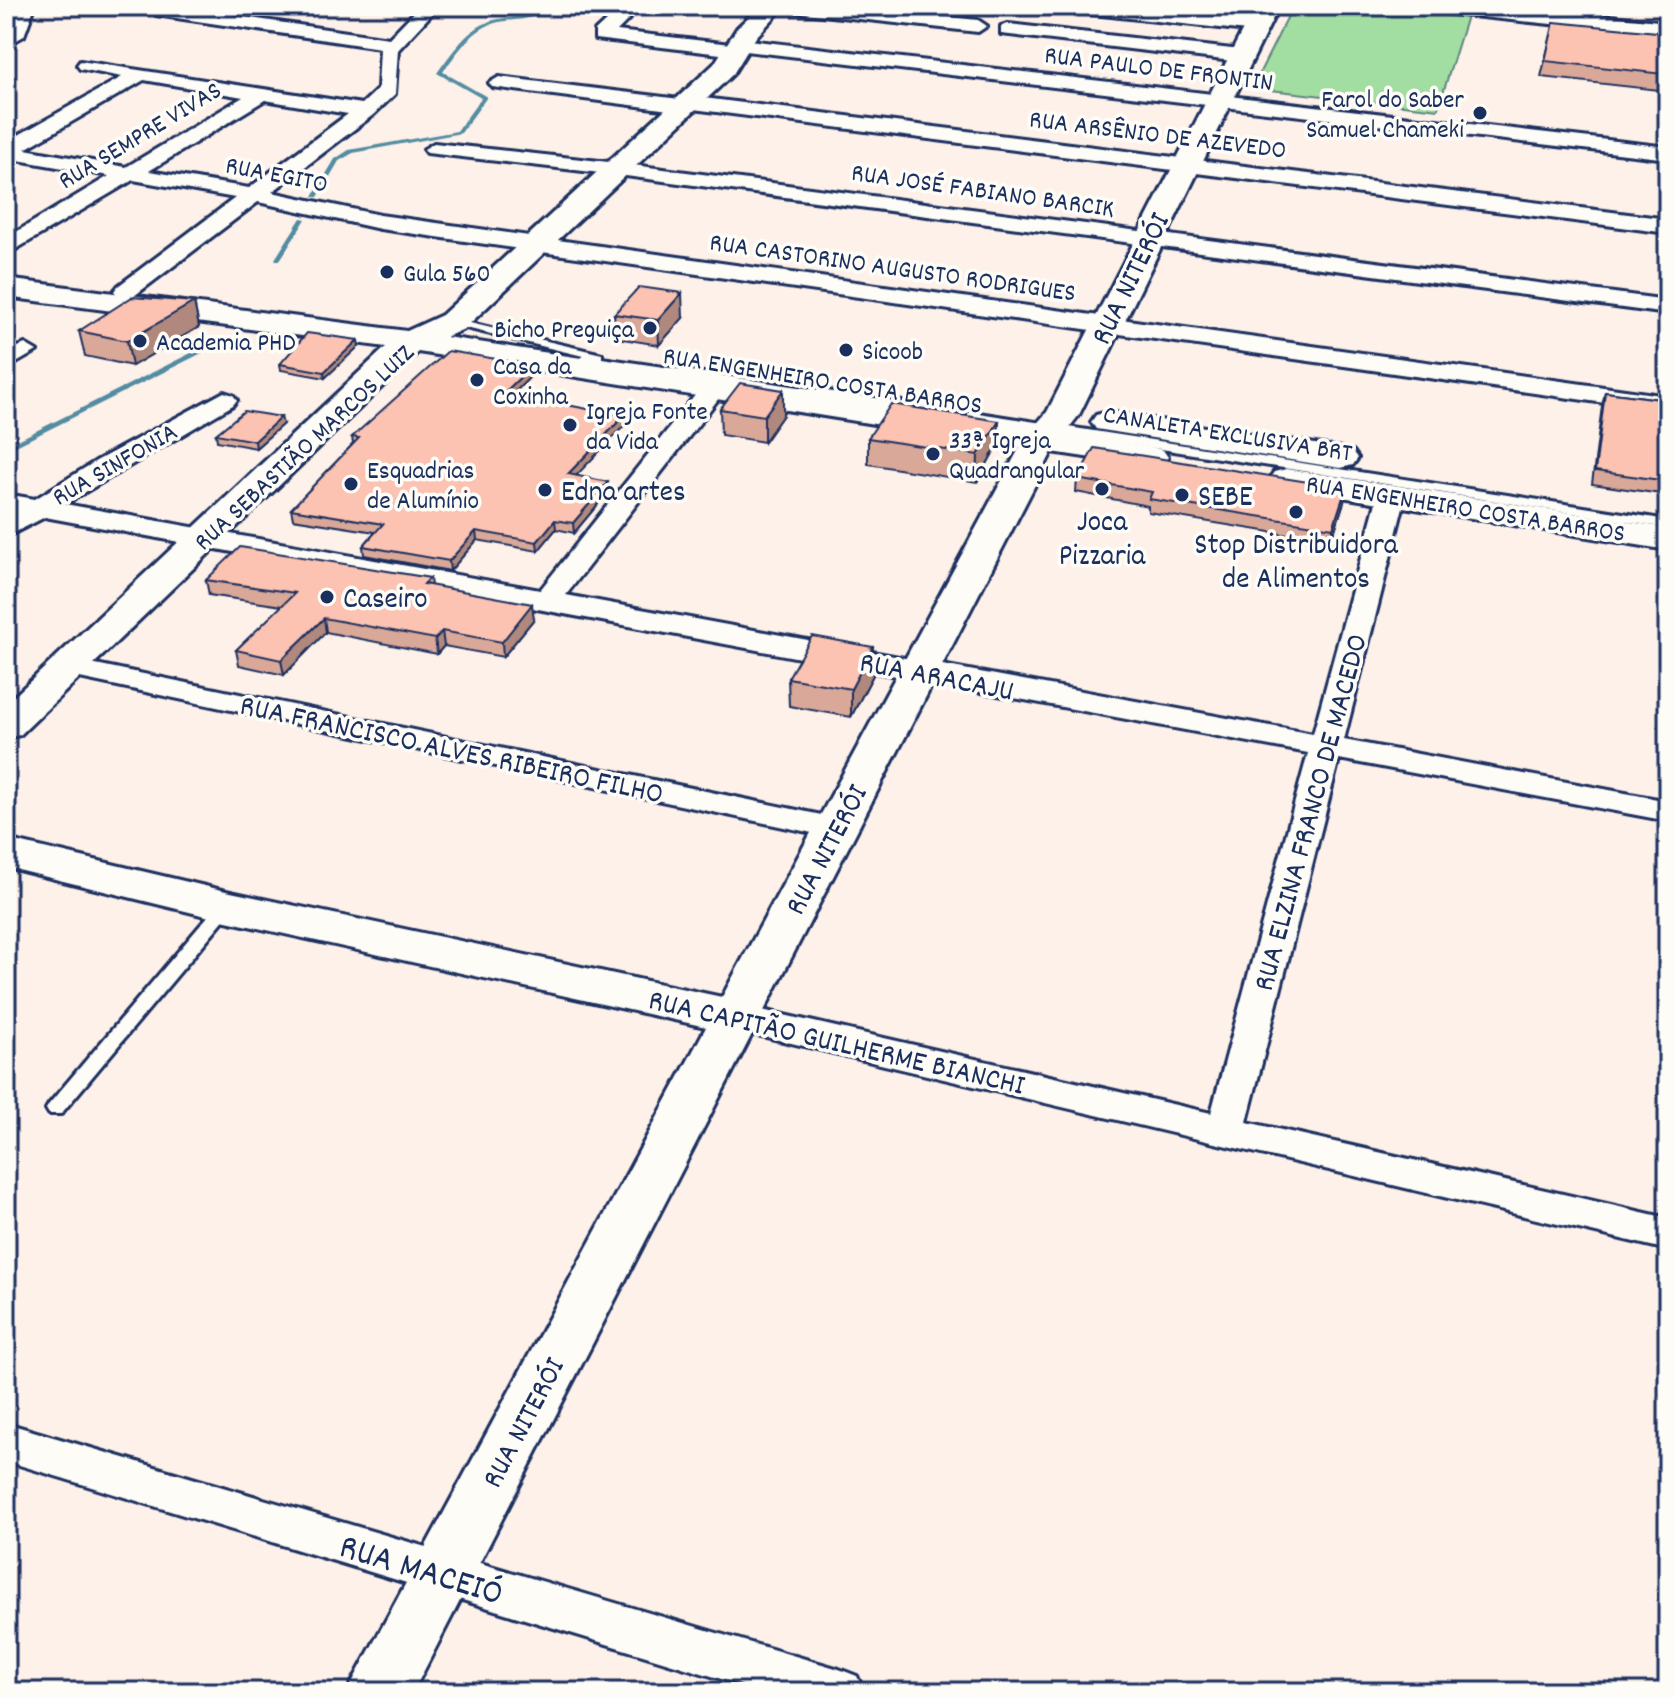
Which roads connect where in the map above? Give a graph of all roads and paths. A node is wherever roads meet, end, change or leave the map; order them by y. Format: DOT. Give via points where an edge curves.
graph roads {
  1 [pos="26,6"];
  2 [pos="215,6"];
  3 [pos="430,6"];
  4 [pos="633,6"];
  5 [pos="773,6"];
  6 [pos="786,6"];
  7 [pos="1066,6"];
  8 [pos="1443,6"];
  9 [pos="162,11"];
  10 [pos="197,16"];
  11 [pos="1262,16"];
  12 [pos="13,24"];
  13 [pos="978,26"];
  14 [pos="1668,29"];
  15 [pos="1008,30"];
  16 [pos="6,40"];
  17 [pos="392,44"];
  18 [pos="738,47"];
  19 [pos="1241,56"];
  20 [pos="87,65"];
  21 [pos="141,74"];
  22 [pos="499,83"];
  23 [pos="261,94"];
  24 [pos="1219,100"];
  25 [pos="686,104"];
  26 [pos="366,111"];
  27 [pos="434,149"];
  28 [pos="6,152"];
  29 [pos="1668,153"];
  30 [pos="1186,165"];
  31 [pos="618,169"];
  32 [pos="126,173"];
  33 [pos="252,195"];
  34 [pos="1668,226"];
  35 [pos="1148,239"];
  36 [pos="537,244"];
  37 [pos="6,248"];
  38 [pos="6,288"];
  39 [pos="126,291"];
  40 [pos="1668,307"];
  41 [pos="453,322"];
  42 [pos="1107,325"];
  43 [pos="411,341"];
  44 [pos="638,365"];
  45 [pos="713,389"];
  46 [pos="224,400"];
  47 [pos="1668,404"];
  48 [pos="1051,428"];
  49 [pos="1392,495"];
  50 [pos="6,502"];
  51 [pos="38,508"];
  52 [pos="1668,508"];
  53 [pos="1668,524"];
  54 [pos="6,529"];
  55 [pos="206,536"];
  56 [pos="1668,539"];
  57 [pos="546,601"];
  58 [pos="67,667"];
  59 [pos="919,672"];
  60 [pos="6,726"];
  61 [pos="1325,749"];
  62 [pos="1668,811"];
  63 [pos="836,828"];
  64 [pos="6,853"];
  65 [pos="226,906"];
  66 [pos="736,1017"];
  67 [pos="55,1109"];
  68 [pos="1226,1129"];
  69 [pos="1668,1234"];
  70 [pos="6,1442"];
  71 [pos="442,1573"];
  72 [pos="379,1692"];
  73 [pos="839,1692"];
  1 -- 12 [label="street"];
  2 -- 10 [label="street"];
  3 -- 17 [label="street"];
  4 -- 18 [label="street, RUA PAULO DE FRONTIN" via="602,35"];
  5 -- 18 [label="main road, RUA SEBASTIÃO MARCOS LUIZ"];
  6 -- 13 [label="street"];
  7 -- 11 [label="street"];
  8 -- 14 [label="main road"];
  9 -- 10 [label="street"];
  10 -- 17 [label="street"];
  11 -- 19 [label="main road, RUA NITERÓI"];
  12 -- 16 [label="street"];
  15 -- 19 [label="street"];
  17 -- 26 [label="street" via="388,90"];
  18 -- 24 [label="street, RUA PAULO DE FRONTIN"];
  18 -- 25 [label="main road, RUA SEBASTIÃO MARCOS LUIZ" via="730,63"];
  19 -- 24 [label="main road, RUA NITERÓI"];
  20 -- 21 [label="street"];
  21 -- 23 [label="street"];
  21 -- 28 [label="street"];
  22 -- 25 [label="street, RUA ARSÊNIO DE AZEVEDO"];
  23 -- 26 [label="street"];
  23 -- 32 [label="street, RUA SEMPRE VIVAS"];
  24 -- 29 [label="street, RUA PAULO DE FRONTIN"];
  24 -- 30 [label="main road, RUA NITERÓI"];
  25 -- 30 [label="street, RUA ARSÊNIO DE AZEVEDO"];
  25 -- 31 [label="main road, RUA SEBASTIÃO MARCOS LUIZ"];
  26 -- 33 [label="street"];
  27 -- 31 [label="street, RUA JOSÉ FABIANO BARCIK"];
  28 -- 32 [label="street, RUA EGITO"];
  30 -- 34 [label="street, RUA ARSÊNIO DE AZEVEDO"];
  30 -- 35 [label="main road, RUA NITERÓI"];
  31 -- 35 [label="street, RUA JOSÉ FABIANO BARCIK"];
  31 -- 36 [label="main road, RUA SEBASTIÃO MARCOS LUIZ"];
  32 -- 33 [label="street, RUA EGITO"];
  32 -- 37 [label="street, RUA SEMPRE VIVAS"];
  33 -- 36 [label="street, RUA EGITO" via="363,220"];
  33 -- 39 [label="street"];
  35 -- 40 [label="street, RUA JOSÉ FABIANO BARCIK"];
  35 -- 42 [label="main road, RUA NITERÓI"];
  36 -- 41 [label="main road, RUA SEBASTIÃO MARCOS LUIZ"];
  36 -- 42 [label="street, RUA CASTORINO AUGUSTO RODRIGUES"];
  38 -- 43 [label="main road, RUA ENGENHEIRO COSTA BARROS"];
  41 -- 43 [label="main road, RUA SEBASTIÃO MARCOS LUIZ"];
  41 -- 44 [label="lane, CANALETA EXCLUSIVA BRT"];
  41 -- 48 [label="main road, RUA ENGENHEIRO COSTA BARROS"];
  42 -- 47 [label="street, RUA CASTORINO AUGUSTO RODRIGUES"];
  42 -- 48 [label="main road, RUA NITERÓI"];
  43 -- 44 [label="lane, CANALETA EXCLUSIVA BRT"];
  43 -- 45 [label="main road, RUA ENGENHEIRO COSTA BARROS"];
  43 -- 55 [label="main road, RUA SEBASTIÃO MARCOS LUIZ"];
  44 -- 48 [label="lane, CANALETA EXCLUSIVA BRT"];
  45 -- 48 [label="main road, RUA ENGENHEIRO COSTA BARROS"];
  45 -- 57 [label="street"];
  46 -- 51 [label="street, RUA SINFONIA"];
  48 -- 49 [label="main road, RUA ENGENHEIRO COSTA BARROS"];
  48 -- 52 [label="main road, RUA ENGENHEIRO COSTA BARROS"];
  48 -- 53 [label="lane, CANALETA EXCLUSIVA BRT"];
  48 -- 59 [label="main road, RUA NITERÓI"];
  49 -- 56 [label="main road, RUA ENGENHEIRO COSTA BARROS"];
  49 -- 61 [label="street, RUA ELZINA FRANCO DE MACEDO"];
  50 -- 51 [label="street, RUA ARACAJU"];
  51 -- 54 [label="street, RUA SINFONIA"];
  51 -- 55 [label="street, RUA ARACAJU"];
  55 -- 57 [label="street, RUA ARACAJU"];
  55 -- 58 [label="main road, RUA SEBASTIÃO MARCOS LUIZ"];
  57 -- 59 [label="street, RUA ARACAJU"];
  58 -- 60 [label="main road, RUA SEBASTIÃO MARCOS LUIZ"];
  58 -- 63 [label="street, RUA FRANCISCO ALVES RIBEIRO FILHO"];
  59 -- 61 [label="street, RUA ARACAJU"];
  59 -- 63 [label="main road, RUA NITERÓI"];
  61 -- 62 [label="street, RUA ARACAJU"];
  61 -- 68 [label="street, RUA ELZINA FRANCO DE MACEDO"];
  63 -- 66 [label="main road, RUA NITERÓI"];
  64 -- 65 [label="main road, RUA CAPITÃO GUILHERME BIANCHI"];
  65 -- 66 [label="main road, RUA CAPITÃO GUILHERME BIANCHI"];
  65 -- 67 [label="lane"];
  66 -- 68 [label="street, RUA CAPITÃO GUILHERME BIANCHI"];
  66 -- 71 [label="main road, RUA NITERÓI"];
  68 -- 69 [label="street, RUA CAPITÃO GUILHERME BIANCHI"];
  70 -- 71 [label="street, RUA MACEIÓ"];
  71 -- 72 [label="main road, RUA NITERÓI"];
  71 -- 73 [label="street, RUA MACEIÓ"];
}
